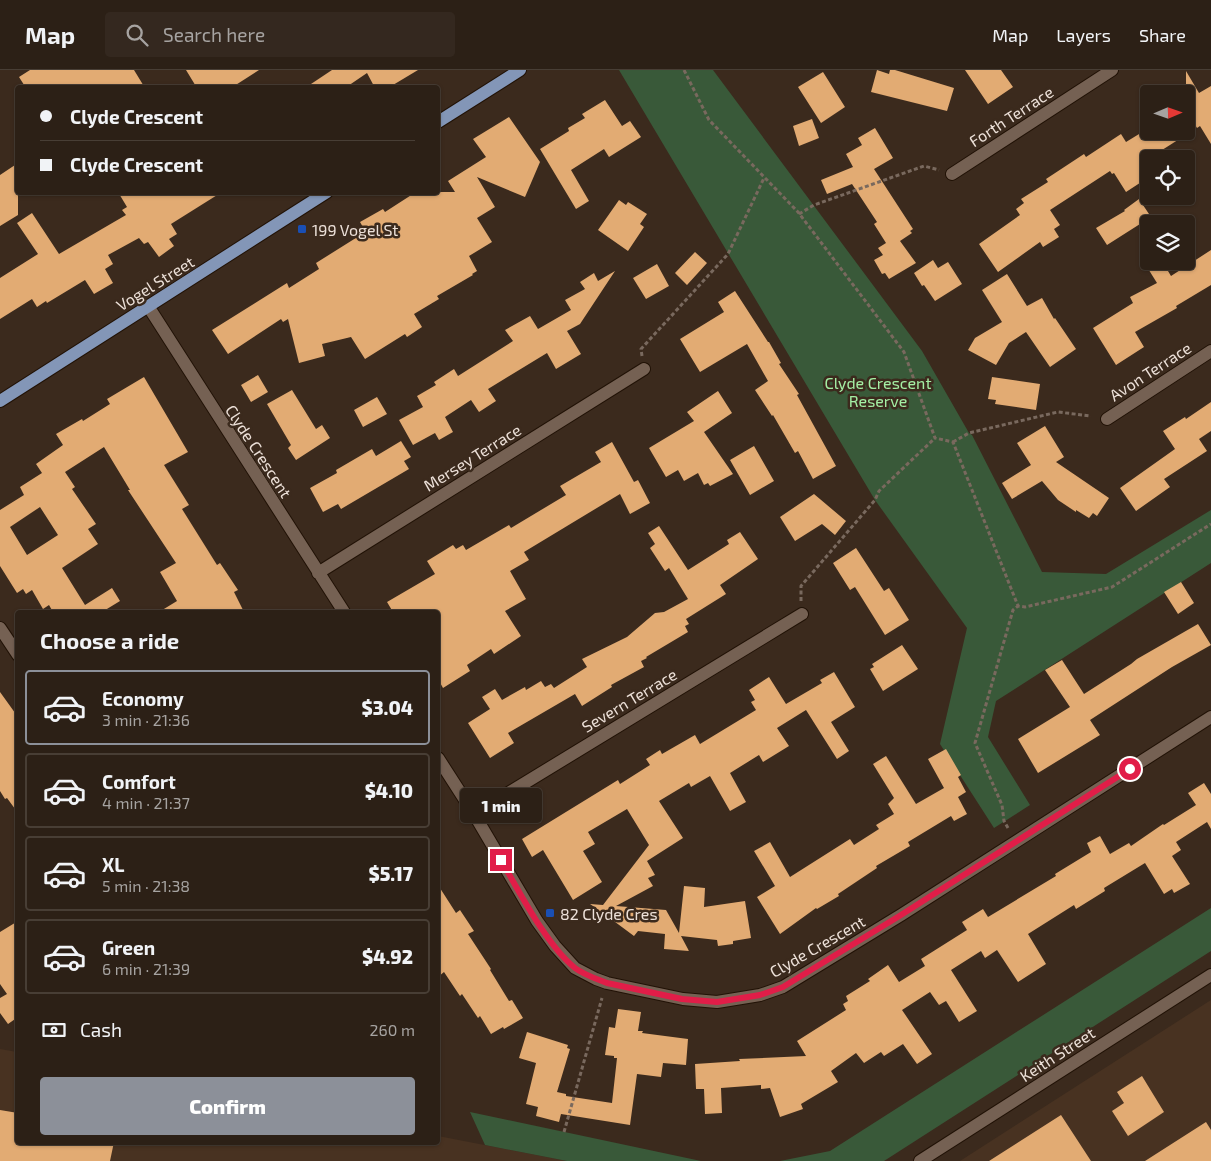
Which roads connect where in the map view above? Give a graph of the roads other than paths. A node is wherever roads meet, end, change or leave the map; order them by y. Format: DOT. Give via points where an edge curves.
graph roads {
  1 [pos="520,70"];
  2 [pos="1112,70"];
  3 [pos="440,121"];
  4 [pos="952,174"];
  5 [pos="322,195"];
  6 [pos="148,306"];
  7 [pos="1211,351"];
  8 [pos="644,369"];
  9 [pos="0,401"];
  10 [pos="1107,418"];
  11 [pos="318,573"];
  12 [pos="343,610"];
  13 [pos="802,614"];
  14 [pos="0,628"];
  15 [pos="15,650"];
  16 [pos="1211,717"];
  17 [pos="440,761"];
  18 [pos="474,814"];
  19 [pos="1211,975"];
  20 [pos="920,1161"];
  1 -- 3 [label="main road"];
  2 -- 4 [label="street, Forth Terrace"];
  5 -- 6 [label="main road, Vogel Street"];
  6 -- 9 [label="main road, Vogel Street"];
  6 -- 11 [label="street, Clyde Crescent"];
  7 -- 10 [label="street, Avon Terrace"];
  8 -- 11 [label="street, Mersey Terrace"];
  11 -- 12 [label="street, Clyde Crescent"];
  13 -- 18 [label="street, Severn Terrace"];
  14 -- 15 [label="street"];
  16 -- 18 [label="street, Clyde Crescent" via="783,987 760,995 717,1002 682,999 607,983 576,968 537,921"];
  17 -- 18 [label="street, Clyde Crescent"];
  19 -- 20 [label="street, Keith Street"];
}
